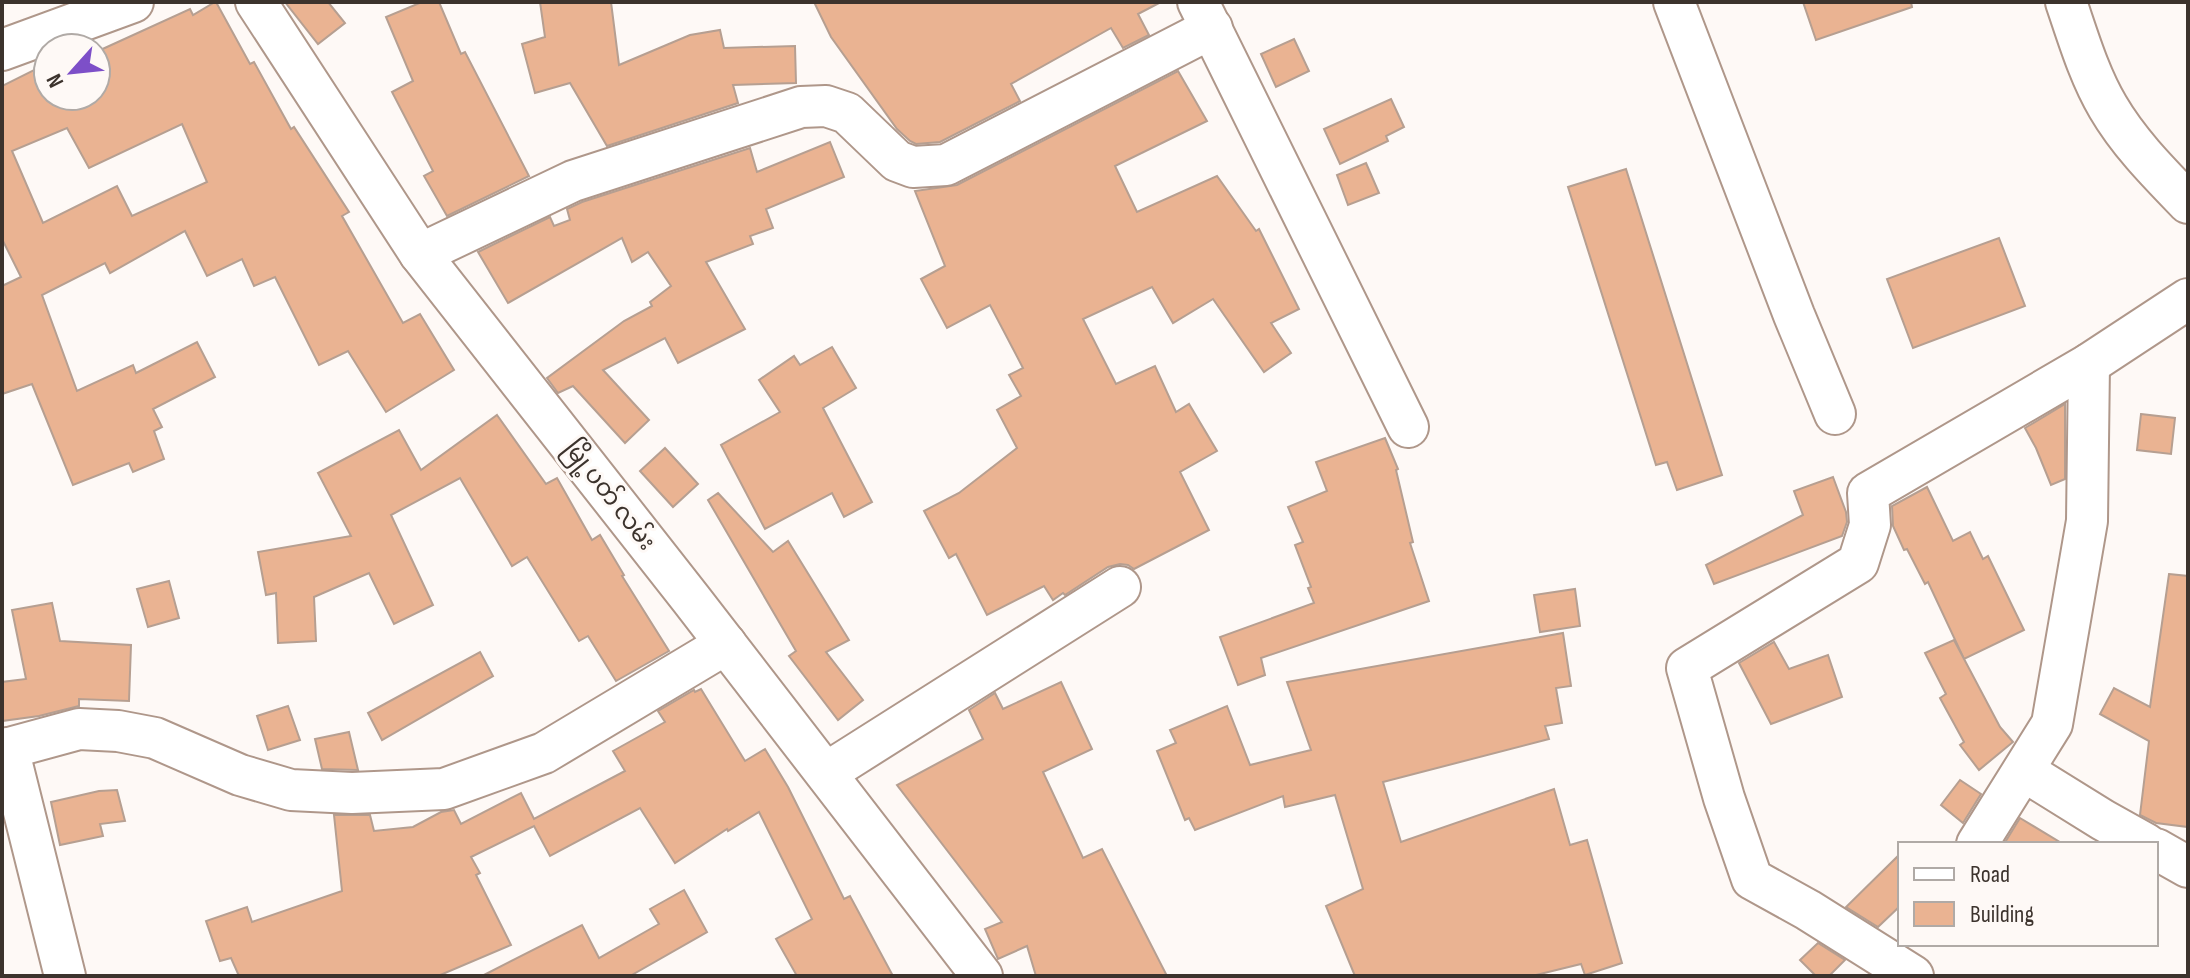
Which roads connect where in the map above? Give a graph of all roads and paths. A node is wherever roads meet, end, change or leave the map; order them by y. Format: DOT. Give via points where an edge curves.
graph roads {
  1 [pos="133,2"];
  2 [pos="256,2"];
  3 [pos="1674,2"];
  4 [pos="2066,2"];
  5 [pos="1205,15"];
  6 [pos="2,50"];
  7 [pos="2188,203"];
  8 [pos="420,254"];
  9 [pos="2188,299"];
  10 [pos="2089,364"];
  11 [pos="1835,414"];
  12 [pos="1408,427"];
  13 [pos="1120,587"];
  14 [pos="726,644"];
  15 [pos="5,749"];
  16 [pos="2024,771"];
  17 [pos="826,773"];
  18 [pos="1978,842"];
  19 [pos="2142,842"];
  20 [pos="2158,850"];
  21 [pos="2188,867"];
  22 [pos="1909,967"];
  23 [pos="65,976"];
  24 [pos="982,976"];
  1 -- 6 [label="street"];
  2 -- 8 [label="street, မြို့ပတ် လမ်း"];
  3 -- 11 [label="street"];
  4 -- 7 [label="street" via="2106,105 2131,142"];
  5 -- 8 [label="street" via="946,165 913,167 897,161 847,113 826,106 801,107 573,181"];
  5 -- 12 [label="street"];
  8 -- 14 [label="street, မြို့ပတ် လမ်း"];
  9 -- 10 [label="street"];
  10 -- 16 [label="street" via="2087,521 2052,724"];
  10 -- 22 [label="street" via="1868,493 1870,525 1858,563 1687,668 1752,879"];
  13 -- 17 [label="street"];
  14 -- 15 [label="street" via="544,753 444,789 291,790 240,775 155,738 118,731 79,729"];
  14 -- 17 [label="street, မြို့ပတ် လမ်း"];
  15 -- 23 [label="street"];
  16 -- 18 [label="street"];
  16 -- 19 [label="street"];
  17 -- 24 [label="street, မြို့ပတ် လမ်း"];
  20 -- 21 [label="street"];
}
